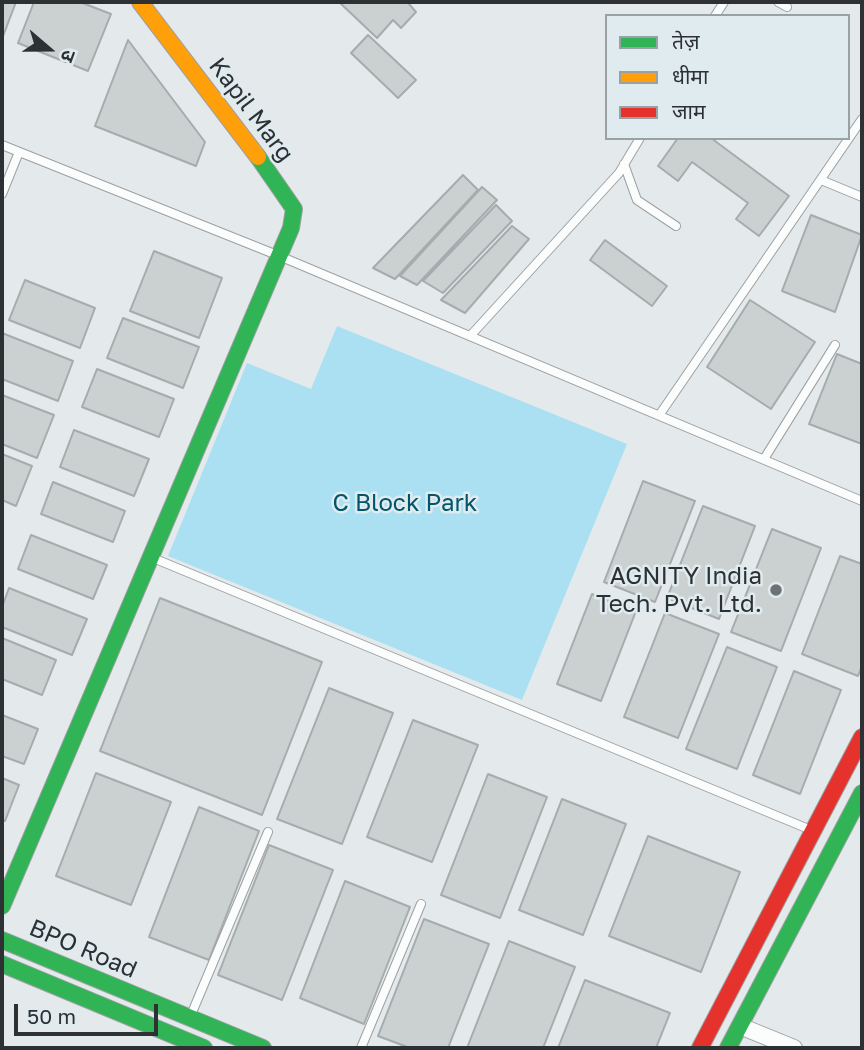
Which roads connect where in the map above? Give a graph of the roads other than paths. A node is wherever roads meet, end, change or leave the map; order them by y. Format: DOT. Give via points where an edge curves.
graph roads {
  1 [pos="141,2"];
  2 [pos="778,2"];
  3 [pos="787,7"];
  4 [pos="862,118"];
  5 [pos="850,136"];
  6 [pos="639,140"];
  7 [pos="847,140"];
  8 [pos="2,145"];
  9 [pos="19,152"];
  10 [pos="624,164"];
  11 [pos="821,180"];
  12 [pos="2,194"];
  13 [pos="862,197"];
  14 [pos="676,226"];
  15 [pos="277,255"];
  16 [pos="471,335"];
  17 [pos="835,345"];
  18 [pos="660,415"];
  19 [pos="764,459"];
  20 [pos="862,501"];
  21 [pos="149,556"];
  22 [pos="862,737"];
  23 [pos="862,793"];
  24 [pos="813,831"];
  25 [pos="268,832"];
  26 [pos="421,904"];
  27 [pos="2,906"];
  28 [pos="2,940"];
  29 [pos="2,964"];
  30 [pos="190,1018"];
  31 [pos="740,1026"];
  32 [pos="241,1044"];
  33 [pos="204,1048"];
  34 [pos="263,1048"];
  35 [pos="361,1048"];
  36 [pos="700,1048"];
  37 [pos="729,1048"];
  38 [pos="794,1048"];
  1 -- 15 [label="street, Kapil Marg" via="288,197 294,209 291,228"];
  2 -- 3 [label="lane"];
  4 -- 5 [label="lane"];
  6 -- 10 [label="lane"];
  7 -- 11 [label="lane"];
  8 -- 9 [label="lane"];
  9 -- 12 [label="lane"];
  9 -- 15 [label="lane"];
  10 -- 14 [label="lane" via="638,200"];
  10 -- 16 [label="lane"];
  11 -- 13 [label="lane"];
  11 -- 18 [label="lane"];
  15 -- 16 [label="lane"];
  15 -- 21 [label="street, Kapil Marg"];
  16 -- 18 [label="lane"];
  17 -- 19 [label="lane"];
  18 -- 19 [label="lane"];
  19 -- 20 [label="lane"];
  21 -- 24 [label="lane"];
  21 -- 27 [label="street, Kapil Marg"];
  22 -- 24 [label="street"];
  23 -- 31 [label="street"];
  24 -- 36 [label="street"];
  25 -- 30 [label="lane"];
  26 -- 35 [label="lane"];
  28 -- 30 [label="street, BPO Road"];
  29 -- 33 [label="street, BPO Road"];
  30 -- 32 [label="street, BPO Road"];
  31 -- 37 [label="street"];
  31 -- 38 [label="street"];
  32 -- 34 [label="street, BPO Road"];
}
